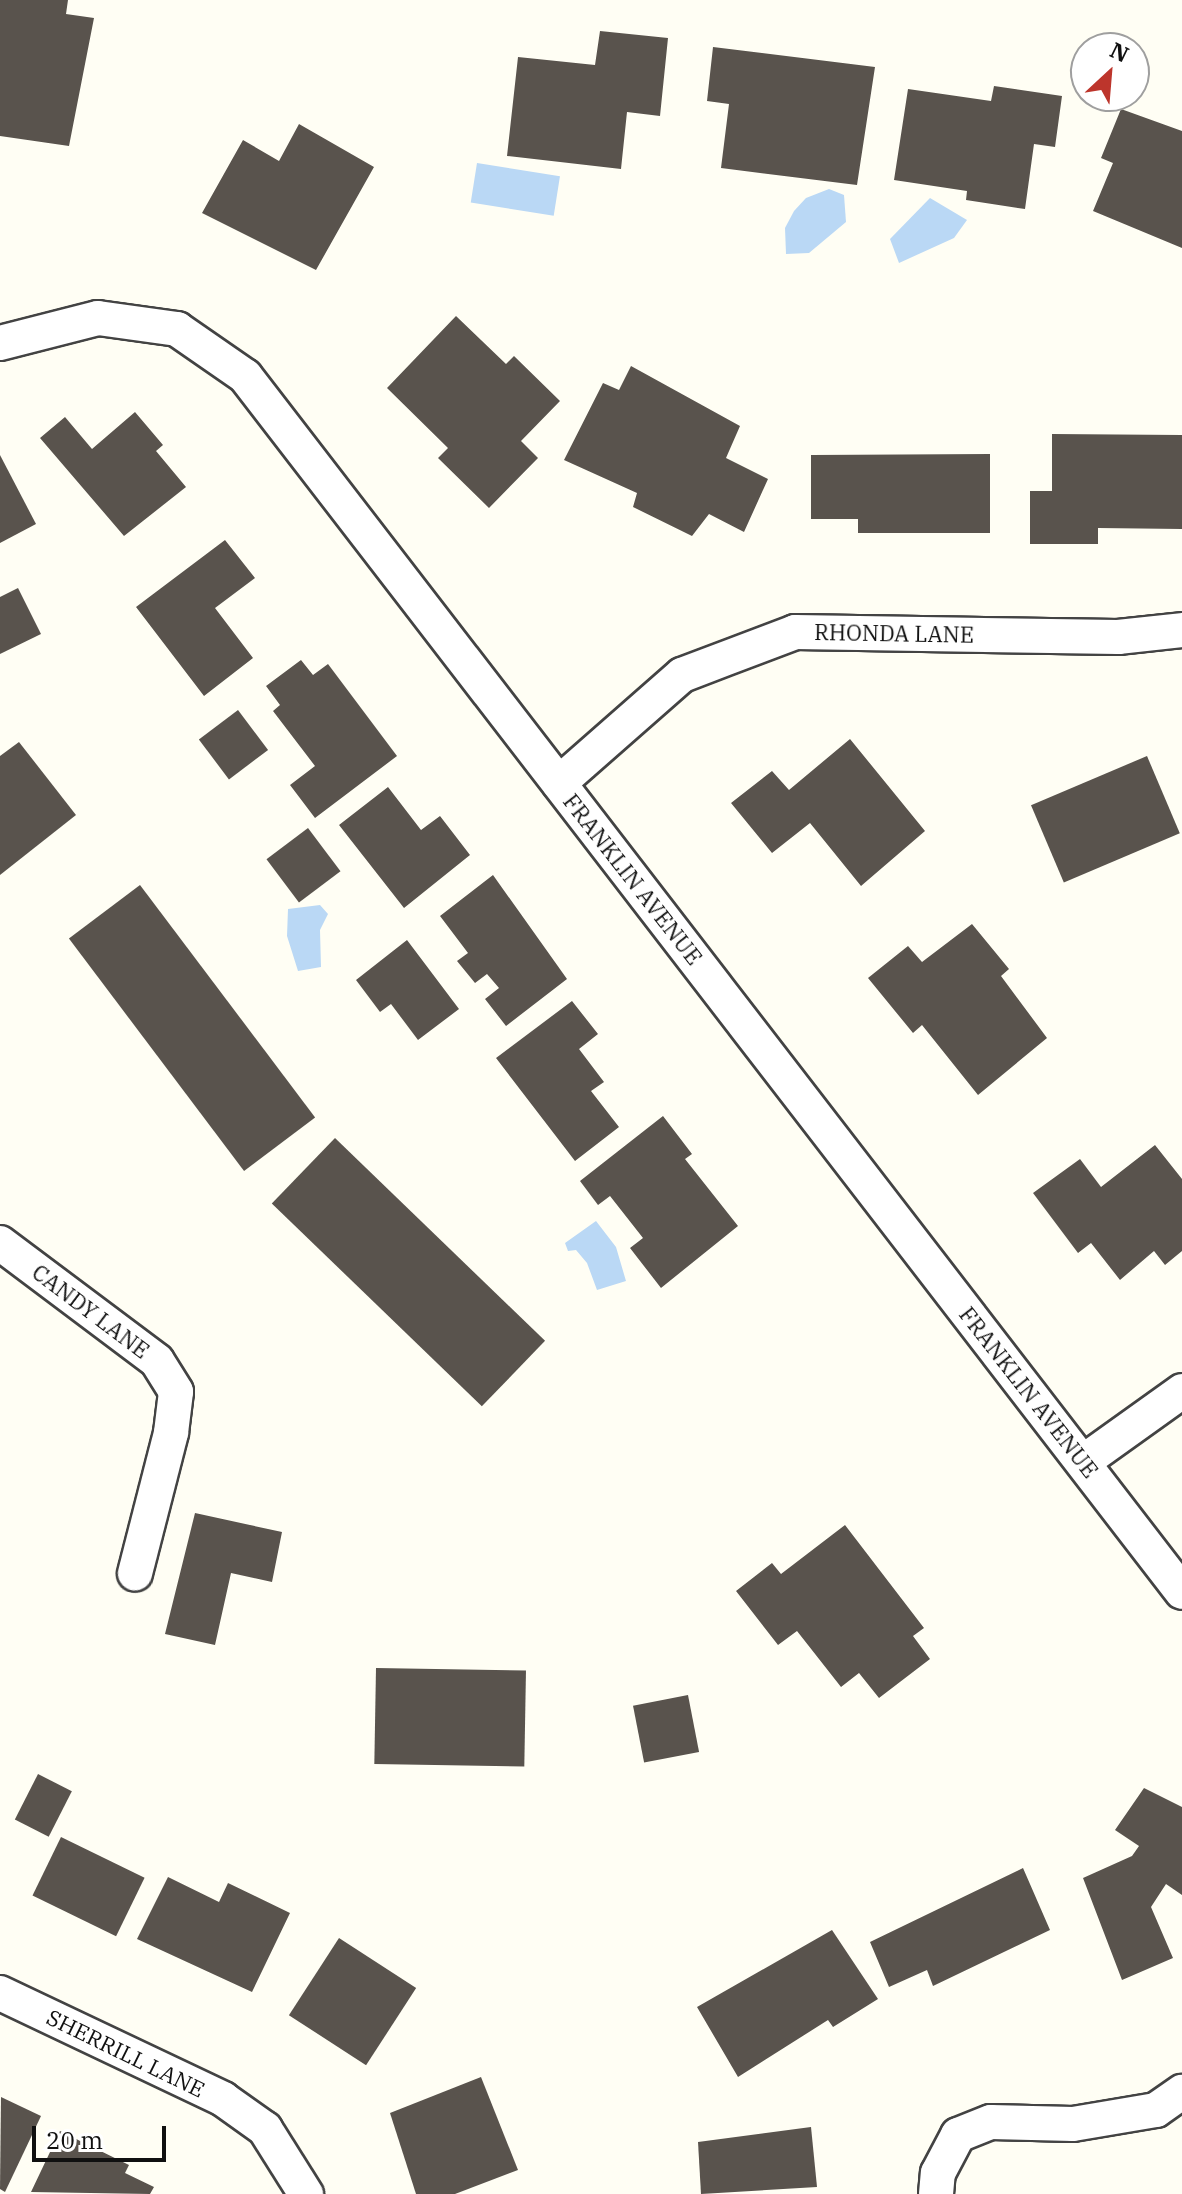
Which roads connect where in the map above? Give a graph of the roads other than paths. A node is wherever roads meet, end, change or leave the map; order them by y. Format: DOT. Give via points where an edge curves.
graph roads {
  1 [pos="0,343"];
  2 [pos="1182,630"];
  3 [pos="559,783"];
  4 [pos="0,1243"];
  5 [pos="1182,1391"];
  6 [pos="1083,1462"];
  7 [pos="135,1573"];
  8 [pos="1182,1592"];
  9 [pos="0,1993"];
  10 [pos="1182,2092"];
  11 [pos="306,2194"];
  12 [pos="936,2194"];
  1 -- 3 [label="street, FRANKLIN AVENUE" via="98,318 177,329 245,376"];
  2 -- 3 [label="street, RHONDA LANE" via="1118,637 795,632 682,675"];
  3 -- 6 [label="street, FRANKLIN AVENUE"];
  4 -- 7 [label="street, CANDY LANE" via="157,1361 172,1382 176,1407"];
  5 -- 6 [label="street"];
  6 -- 8 [label="street, FRANKLIN AVENUE"];
  9 -- 11 [label="street, SHERRILL LANE" via="223,2099 265,2129"];
  10 -- 12 [label="street" via="1156,2110 1073,2124 991,2122 958,2135 938,2173"];
}
